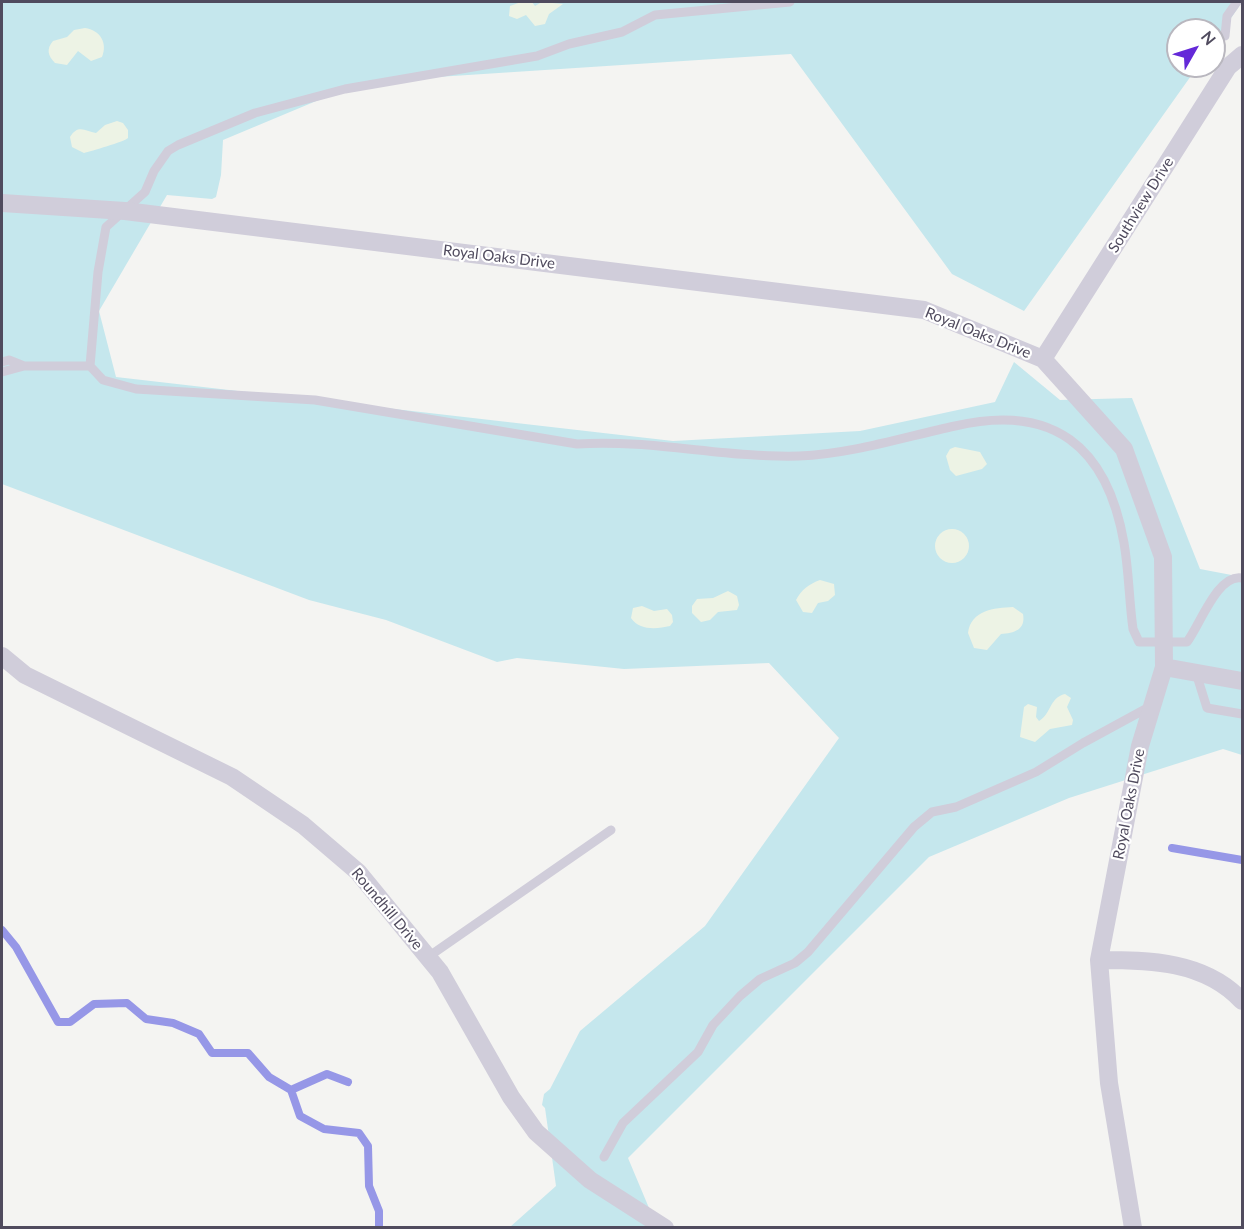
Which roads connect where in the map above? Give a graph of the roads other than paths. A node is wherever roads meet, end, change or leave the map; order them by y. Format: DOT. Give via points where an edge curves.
graph roads {
  1 [pos="790,2"];
  2 [pos="1237,2"];
  3 [pos="1226,26"];
  4 [pos="1242,55"];
  5 [pos="2,203"];
  6 [pos="125,211"];
  7 [pos="1043,359"];
  8 [pos="2,362"];
  9 [pos="24,366"];
  10 [pos="90,366"];
  11 [pos="2,372"];
  12 [pos="1242,578"];
  13 [pos="1165,643"];
  14 [pos="2,656"];
  15 [pos="1164,667"];
  16 [pos="1196,673"];
  17 [pos="1242,681"];
  18 [pos="1150,706"];
  19 [pos="1242,714"];
  20 [pos="611,830"];
  21 [pos="428,957"];
  22 [pos="1099,960"];
  23 [pos="1242,1000"];
  24 [pos="604,1157"];
  25 [pos="663,1227"];
  26 [pos="1133,1227"];
  1 -- 6 [label="lane" via="655,15 622,32 537,56 345,89 255,113 168,151 145,192"];
  2 -- 3 [label="lane" via="1227,16"];
  4 -- 7 [label="street, Southview Drive" via="1228,67"];
  5 -- 6 [label="street, Royal Oaks Drive"];
  6 -- 7 [label="street, Royal Oaks Drive" via="924,310"];
  6 -- 10 [label="lane" via="106,227"];
  7 -- 13 [label="street, Royal Oaks Drive" via="1124,450 1163,557"];
  8 -- 9 [label="lane" via="9,360"];
  9 -- 10 [label="lane"];
  9 -- 11 [label="lane"];
  10 -- 13 [label="lane" via="103,380 136,388 315,400 577,444 615,441 799,456 893,442 996,418 1026,420 1056,430 1099,468 1124,542 1133,629 1139,642"];
  12 -- 13 [label="lane" via="1228,581 1218,589 1187,642"];
  13 -- 15 [label="street, Royal Oaks Drive"];
  14 -- 21 [label="street, Roundhill Drive" via="25,675 232,777 303,825 357,872"];
  15 -- 16 [label="street"];
  15 -- 18 [label="street, Royal Oaks Drive"];
  16 -- 17 [label="street"];
  16 -- 19 [label="lane" via="1207,708"];
  18 -- 22 [label="street, Royal Oaks Drive"];
  18 -- 24 [label="lane" via="1036,772 956,807 932,812 914,827 808,952 795,963 760,979 719,1018 698,1052 623,1123"];
  20 -- 21 [label="lane"];
  21 -- 25 [label="street, Roundhill Drive" via="511,1097 537,1132 590,1180"];
  22 -- 23 [label="street" via="1159,962 1198,970"];
  22 -- 26 [label="street, Royal Oaks Drive" via="1109,1083"];
}
